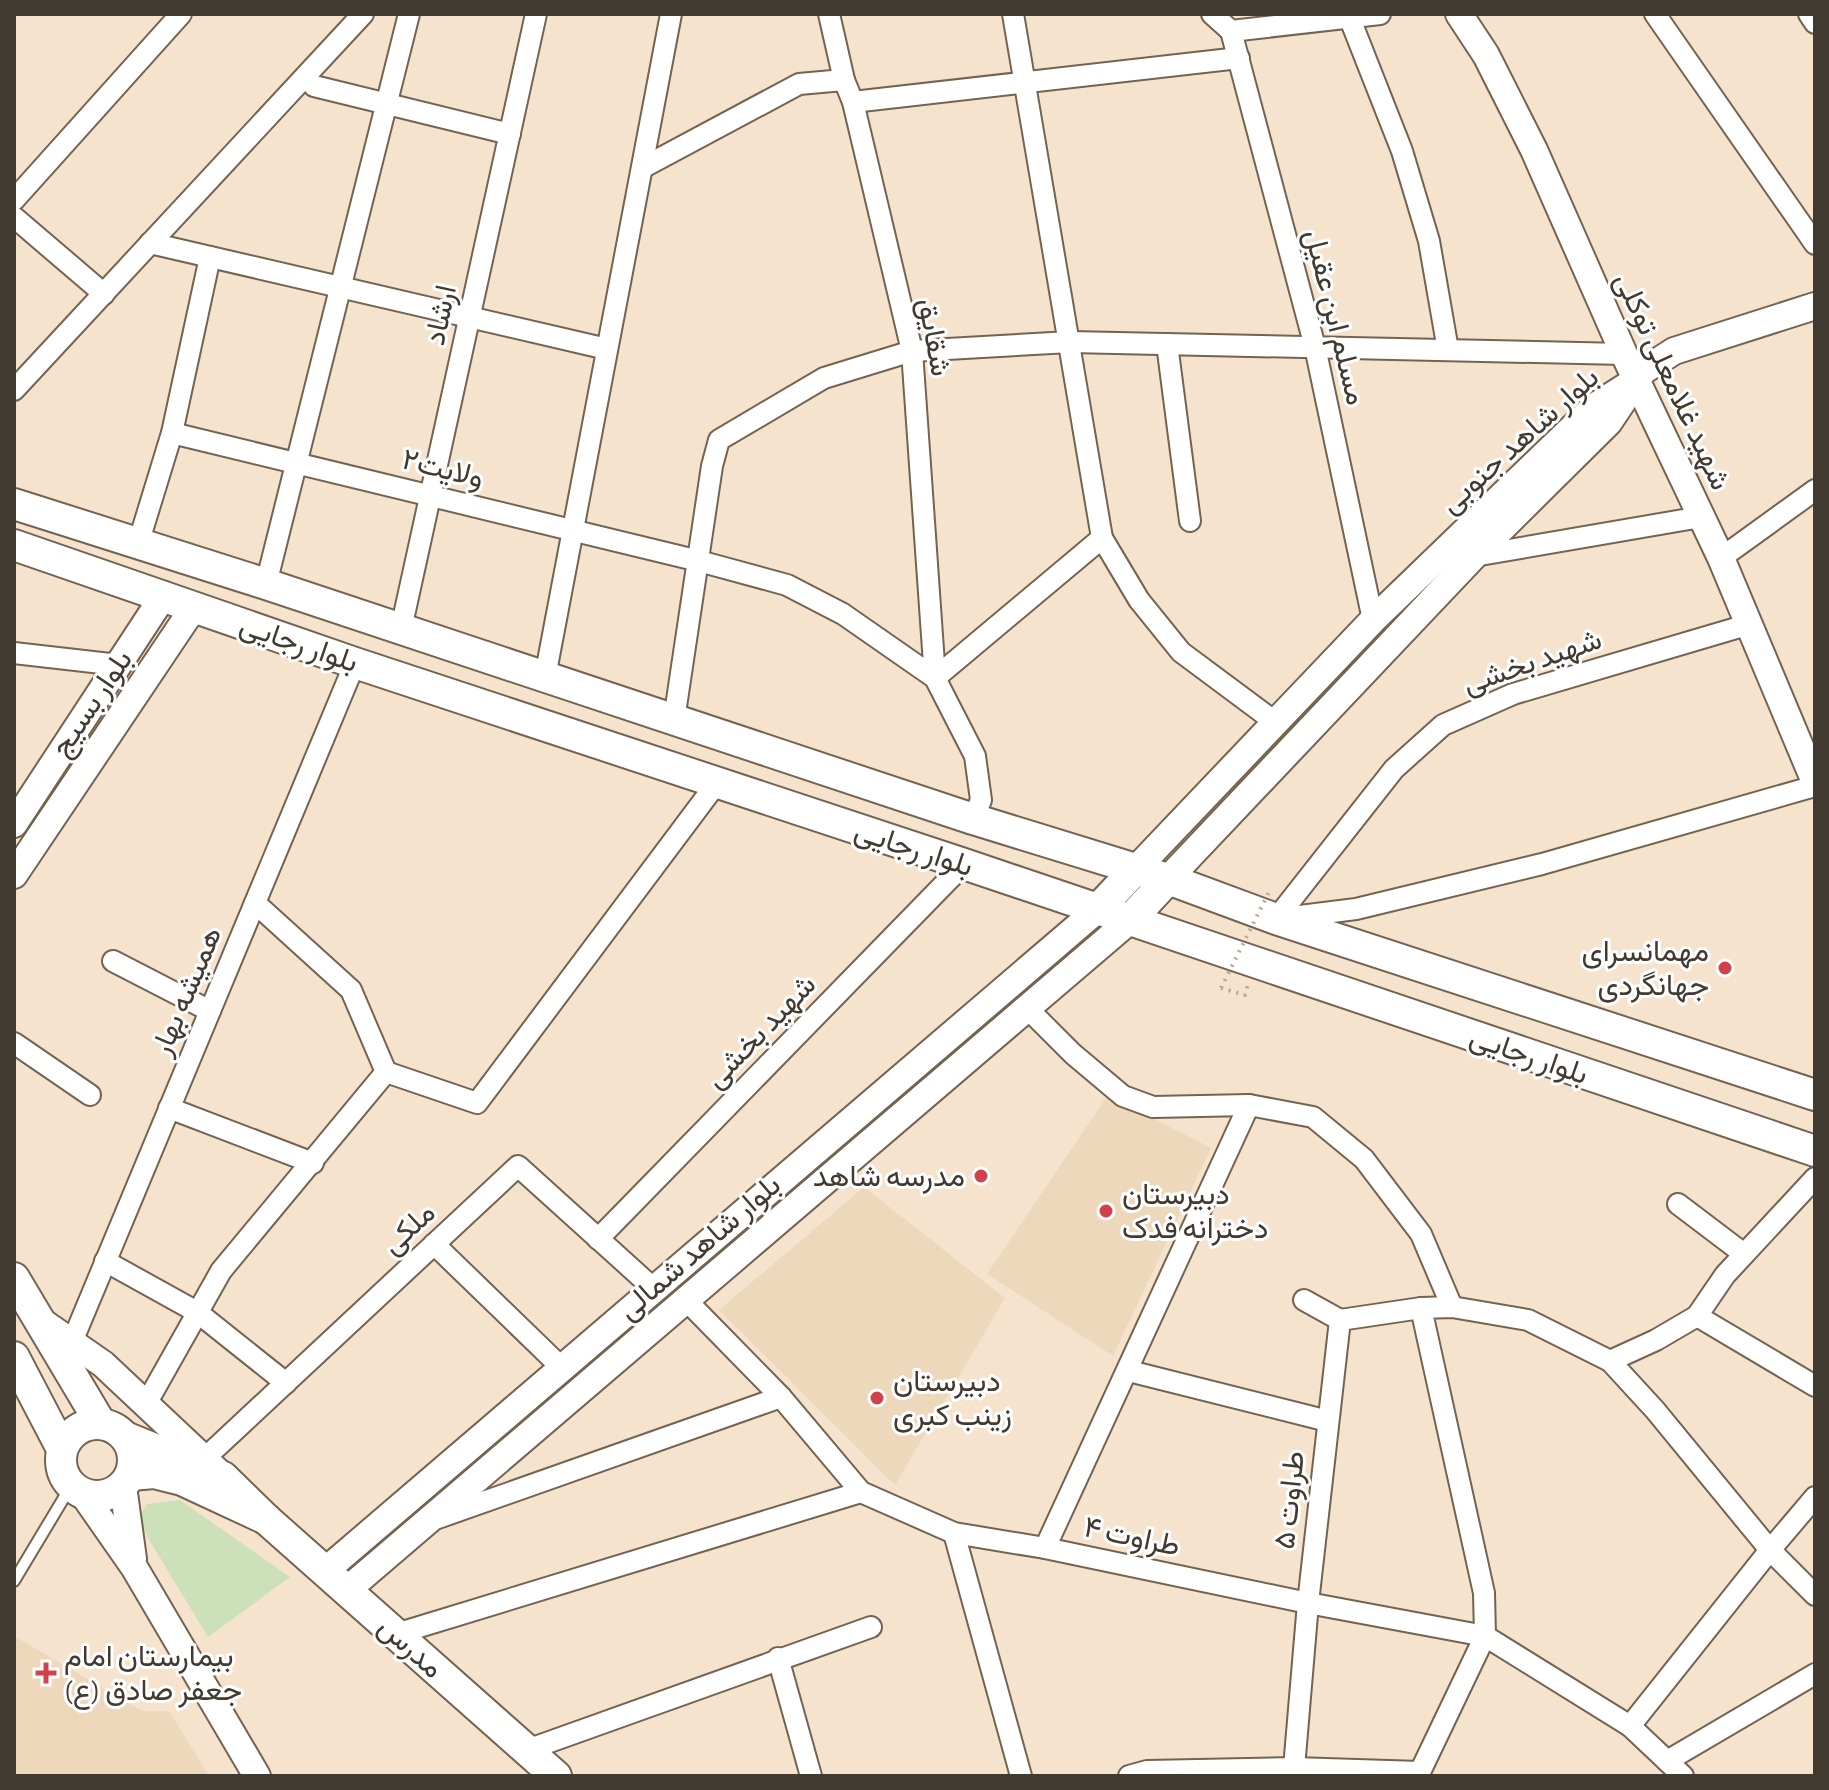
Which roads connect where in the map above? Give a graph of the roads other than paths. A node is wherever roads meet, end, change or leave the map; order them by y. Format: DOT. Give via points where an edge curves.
graph roads {
  1 [pos="181,14"];
  2 [pos="363,14"];
  3 [pos="409,14"];
  4 [pos="536,14"];
  5 [pos="671,14"];
  6 [pos="829,14"];
  7 [pos="1013,14"];
  8 [pos="1212,14"];
  9 [pos="1380,14"];
  10 [pos="1459,14"];
  11 [pos="1655,14"];
  12 [pos="1809,14"];
  13 [pos="1350,19"];
  14 [pos="1815,23"];
  15 [pos="1231,31"];
  16 [pos="1239,58"];
  17 [pos="844,80"];
  18 [pos="1024,81"];
  19 [pos="314,86"];
  20 [pos="853,102"];
  21 [pos="386,104"];
  22 [pos="510,134"];
  23 [pos="642,168"];
  24 [pos="14,200"];
  25 [pos="14,217"];
  26 [pos="150,243"];
  27 [pos="1815,244"];
  28 [pos="210,257"];
  29 [pos="340,287"];
  30 [pos="104,294"];
  31 [pos="1815,306"];
  32 [pos="470,317"];
  33 [pos="1070,342"];
  34 [pos="1167,344"];
  35 [pos="1315,347"];
  36 [pos="607,349"];
  37 [pos="1448,350"];
  38 [pos="912,351"];
  39 [pos="1624,354"];
  40 [pos="1636,380"];
  41 [pos="14,390"];
  42 [pos="172,433"];
  43 [pos="296,463"];
  44 [pos="1815,490"];
  45 [pos="431,496"];
  46 [pos="14,504"];
  47 [pos="1701,517"];
  48 [pos="1190,521"];
  49 [pos="573,530"];
  50 [pos="1102,538"];
  51 [pos="138,544"];
  52 [pos="14,545"];
  53 [pos="1474,556"];
  54 [pos="1721,558"];
  55 [pos="699,561"];
  56 [pos="266,584"];
  57 [pos="164,595"];
  58 [pos="194,607"];
  59 [pos="1373,620"];
  60 [pos="1750,624"];
  61 [pos="401,629"];
  62 [pos="14,653"];
  63 [pos="355,663"];
  64 [pos="119,665"];
  65 [pos="545,677"];
  66 [pos="935,678"];
  67 [pos="674,720"];
  68 [pos="1275,722"];
  69 [pos="716,784"];
  70 [pos="1815,784"];
  71 [pos="973,819"];
  72 [pos="14,824"];
  73 [pos="964,864"];
  74 [pos="1136,869"];
  75 [pos="14,875"];
  76 [pos="1168,879"];
  77 [pos="255,903"];
  78 [pos="1272,905"];
  79 [pos="1097,910"];
  80 [pos="1129,921"];
  81 [pos="113,961"];
  82 [pos="1027,1008"];
  83 [pos="210,1011"];
  84 [pos="14,1043"];
  85 [pos="386,1072"];
  86 [pos="90,1095"];
  87 [pos="1815,1095"];
  88 [pos="1249,1105"];
  89 [pos="169,1108"];
  90 [pos="1815,1151"];
  91 [pos="313,1163"];
  92 [pos="1815,1178"];
  93 [pos="1678,1204"];
  94 [pos="598,1239"];
  95 [pos="434,1244"];
  96 [pos="1744,1254"];
  97 [pos="105,1261"];
  98 [pos="14,1278"];
  99 [pos="654,1289"];
  100 [pos="686,1300"];
  101 [pos="1304,1300"];
  102 [pos="1452,1307"];
  103 [pos="1421,1308"];
  104 [pos="197,1312"];
  105 [pos="1697,1316"];
  106 [pos="38,1319"];
  107 [pos="1340,1320"];
  108 [pos="72,1342"];
  109 [pos="14,1357"];
  110 [pos="1610,1361"];
  111 [pos="562,1368"];
  112 [pos="1129,1371"];
  113 [pos="286,1383"];
  114 [pos="1815,1386"];
  115 [pos="781,1397"];
  116 [pos="146,1404"];
  117 [pos="1328,1421"];
  118 [pos="113,1430"];
  119 [pos="62,1449"];
  120 [pos="214,1468"];
  121 [pos="127,1481"];
  122 [pos="77,1490"];
  123 [pos="861,1492"];
  124 [pos="1815,1497"];
  125 [pos="266,1519"];
  126 [pos="428,1521"];
  127 [pos="954,1533"];
  128 [pos="1045,1548"];
  129 [pos="1770,1550"];
  130 [pos="134,1567"];
  131 [pos="14,1581"];
  132 [pos="336,1581"];
  133 [pos="1815,1595"];
  134 [pos="1308,1603"];
  135 [pos="871,1627"];
  136 [pos="396,1634"];
  137 [pos="1485,1636"];
  138 [pos="778,1658"];
  139 [pos="1815,1674"];
  140 [pos="1630,1726"];
  141 [pos="527,1750"];
  142 [pos="1667,1761"];
  143 [pos="1294,1768"];
  144 [pos="1420,1774"];
  145 [pos="257,1776"];
  146 [pos="556,1776"];
  147 [pos="811,1776"];
  148 [pos="1021,1776"];
  149 [pos="1129,1776"];
  150 [pos="1683,1776"];
  1 -- 24 [label="street"];
  2 -- 26 [label="street"];
  3 -- 21 [label="street"];
  4 -- 22 [label="street, ارشاد"];
  5 -- 23 [label="street"];
  6 -- 17 [label="street, شقایق"];
  7 -- 18 [label="street"];
  8 -- 15 [label="street"];
  9 -- 13 [label="street"];
  10 -- 39 [label="street, شهید غلامعلی توکلی" via="1534,150"];
  11 -- 27 [label="street"];
  12 -- 14 [label="street"];
  13 -- 15 [label="street"];
  13 -- 37 [label="street" via="1425,226"];
  15 -- 16 [label="street, مسلم ابن عقیل"];
  16 -- 18 [label="street"];
  16 -- 35 [label="street, مسلم ابن عقیل"];
  17 -- 20 [label="street, شقایق"];
  17 -- 23 [label="street" via="799,84"];
  18 -- 20 [label="street"];
  18 -- 33 [label="street"];
  19 -- 21 [label="street"];
  20 -- 38 [label="street, شقایق"];
  21 -- 22 [label="street"];
  21 -- 29 [label="street"];
  22 -- 32 [label="street, ارشاد"];
  23 -- 36 [label="street"];
  25 -- 30 [label="street"];
  26 -- 28 [label="street"];
  26 -- 30 [label="street"];
  28 -- 29 [label="street"];
  28 -- 42 [label="street"];
  29 -- 32 [label="street"];
  29 -- 43 [label="street"];
  30 -- 41 [label="street"];
  31 -- 40 [label="street" via="1674,351"];
  32 -- 36 [label="street"];
  32 -- 45 [label="street, ارشاد"];
  33 -- 34 [label="street"];
  33 -- 38 [label="street"];
  33 -- 50 [label="street"];
  34 -- 35 [label="street"];
  34 -- 48 [label="street"];
  35 -- 37 [label="street"];
  35 -- 59 [label="street, مسلم ابن عقیل"];
  36 -- 49 [label="street"];
  37 -- 39 [label="street"];
  38 -- 55 [label="street" via="824,378 719,440"];
  38 -- 66 [label="street, شقایق"];
  39 -- 40 [label="street, شهید غلامعلی توکلی"];
  40 -- 47 [label="street, شهید غلامعلی توکلی"];
  40 -- 53 [label="street, بلوار شاهد جنوبی" via="1609,422"];
  40 -- 59 [label="street, بلوار شاهد جنوبی" via="1594,407"];
  42 -- 43 [label="street, ولایت۲"];
  42 -- 51 [label="street"];
  43 -- 45 [label="street, ولایت۲"];
  43 -- 56 [label="street"];
  44 -- 54 [label="street"];
  45 -- 49 [label="street, ولایت۲"];
  45 -- 61 [label="street, ارشاد"];
  46 -- 51 [label="main road, بلوار رجایی"];
  47 -- 53 [label="street"];
  47 -- 54 [label="street, شهید غلامعلی توکلی"];
  49 -- 55 [label="street, ولایت۲"];
  49 -- 65 [label="street"];
  50 -- 66 [label="street"];
  50 -- 68 [label="street" via="1139,600 1181,652"];
  51 -- 56 [label="main road, بلوار رجایی"];
  52 -- 57 [label="main road, بلوار رجایی"];
  53 -- 76 [label="street, بلوار شاهد جنوبی"];
  54 -- 60 [label="street, شهید غلامعلی توکلی"];
  55 -- 66 [label="street, ولایت۲" via="787,585 843,614"];
  55 -- 67 [label="street"];
  56 -- 61 [label="main road, بلوار رجایی"];
  57 -- 58 [label="main road, بلوار رجایی"];
  57 -- 64 [label="street, بلوار بسیج"];
  58 -- 63 [label="main road, بلوار رجایی"];
  58 -- 75 [label="street, بلوار بسیج"];
  59 -- 68 [label="street, بلوار شاهد جنوبی"];
  60 -- 70 [label="street, شهید غلامعلی توکلی"];
  60 -- 78 [label="street, شهید بخشی" via="1513,694 1443,725 1394,769"];
  61 -- 65 [label="main road, بلوار رجایی"];
  62 -- 64 [label="street"];
  63 -- 69 [label="main road, بلوار رجایی"];
  63 -- 77 [label="street, همیشه بهار"];
  64 -- 72 [label="street, بلوار بسیج"];
  65 -- 67 [label="main road, بلوار رجایی"];
  66 -- 71 [label="street" via="975,756 981,800"];
  67 -- 71 [label="main road, بلوار رجایی"];
  68 -- 74 [label="street, بلوار شاهد جنوبی"];
  69 -- 73 [label="main road, بلوار رجایی"];
  69 -- 85 [label="street" via="477,1103"];
  70 -- 78 [label="street" via="1527,868 1356,909"];
  71 -- 74 [label="main road, بلوار رجایی"];
  73 -- 79 [label="main road, بلوار رجایی"];
  73 -- 94 [label="street, شهید بخشی"];
  74 -- 76 [label="main road, بلوار رجایی"];
  74 -- 79 [label="main road"];
  76 -- 78 [label="main road, بلوار رجایی"];
  76 -- 80 [label="main road"];
  77 -- 83 [label="street, همیشه بهار"];
  77 -- 85 [label="street" via="351,990"];
  78 -- 87 [label="main road, بلوار رجایی"];
  79 -- 80 [label="main road, بلوار رجایی"];
  79 -- 99 [label="street, بلوار شاهد شمالی"];
  80 -- 82 [label="street, بلوار شاهد شمالی"];
  80 -- 90 [label="main road, بلوار رجایی"];
  81 -- 83 [label="street"];
  82 -- 88 [label="street" via="1123,1096 1153,1107"];
  82 -- 100 [label="street, بلوار شاهد شمالی"];
  83 -- 89 [label="street, همیشه بهار"];
  84 -- 86 [label="street"];
  85 -- 91 [label="street"];
  88 -- 102 [label="street" via="1313,1117 1364,1159 1421,1234"];
  88 -- 112 [label="street"];
  89 -- 91 [label="street"];
  89 -- 97 [label="street, همیشه بهار"];
  91 -- 104 [label="street" via="221,1271"];
  92 -- 96 [label="street"];
  93 -- 96 [label="street"];
  94 -- 95 [label="street, ملکی" via="518,1166"];
  94 -- 99 [label="street, ملکی"];
  95 -- 111 [label="street"];
  95 -- 113 [label="street, ملکی"];
  96 -- 105 [label="street"];
  97 -- 104 [label="street"];
  97 -- 108 [label="street, همیشه بهار"];
  98 -- 106 [label="main road"];
  99 -- 111 [label="street, بلوار شاهد شمالی"];
  100 -- 115 [label="street, طراوت ۴"];
  100 -- 126 [label="street, بلوار شاهد شمالی"];
  101 -- 107 [label="street"];
  102 -- 103 [label="street"];
  102 -- 110 [label="street" via="1528,1320"];
  103 -- 107 [label="street"];
  103 -- 137 [label="street" via="1484,1593"];
  104 -- 113 [label="street"];
  104 -- 116 [label="street"];
  105 -- 110 [label="street"];
  105 -- 114 [label="street"];
  106 -- 108 [label="street"];
  106 -- 118 [label="main road"];
  107 -- 117 [label="street, طراوت ۵"];
  108 -- 116 [label="street"];
  109 -- 119 [label="main road"];
  110 -- 129 [label="street"];
  111 -- 132 [label="street, بلوار شاهد شمالی"];
  112 -- 117 [label="street"];
  112 -- 128 [label="street"];
  113 -- 120 [label="street, ملکی"];
  115 -- 123 [label="street, طراوت ۴"];
  115 -- 126 [label="street"];
  116 -- 120 [label="street"];
  117 -- 134 [label="street, طراوت ۵"];
  118 -- 119 [label="main road" via="77,1430"];
  118 -- 120 [label="main road, مدرس"];
  118 -- 121 [label="main road" via="132,1448 134,1462"];
  119 -- 122 [label="main road" via="61,1469"];
  120 -- 125 [label="main road, مدرس"];
  121 -- 122 [label="main road" via="112,1494 98,1497"];
  121 -- 125 [label="main road, مدرس" via="154,1473 182,1480"];
  121 -- 130 [label="street"];
  122 -- 130 [label="street"];
  122 -- 131 [label="lane"];
  123 -- 127 [label="street, طراوت ۴"];
  123 -- 136 [label="street"];
  124 -- 129 [label="street"];
  125 -- 132 [label="main road, مدرس"];
  126 -- 132 [label="street, بلوار شاهد شمالی"];
  127 -- 128 [label="street, طراوت ۴"];
  127 -- 148 [label="street"];
  128 -- 134 [label="street, طراوت ۴"];
  129 -- 133 [label="street"];
  129 -- 140 [label="street"];
  130 -- 145 [label="street"];
  132 -- 136 [label="main road, مدرس"];
  134 -- 137 [label="street, طراوت ۴"];
  134 -- 143 [label="street, طراوت ۵"];
  135 -- 138 [label="street"];
  136 -- 141 [label="main road, مدرس"];
  137 -- 140 [label="street, طراوت ۴"];
  137 -- 144 [label="street"];
  138 -- 141 [label="street"];
  138 -- 147 [label="street"];
  139 -- 142 [label="street"];
  140 -- 142 [label="street, طراوت ۴"];
  141 -- 146 [label="main road, مدرس"];
  142 -- 150 [label="street, طراوت ۴"];
  143 -- 144 [label="street"];
  143 -- 149 [label="street" via="1147,1771"];
}
